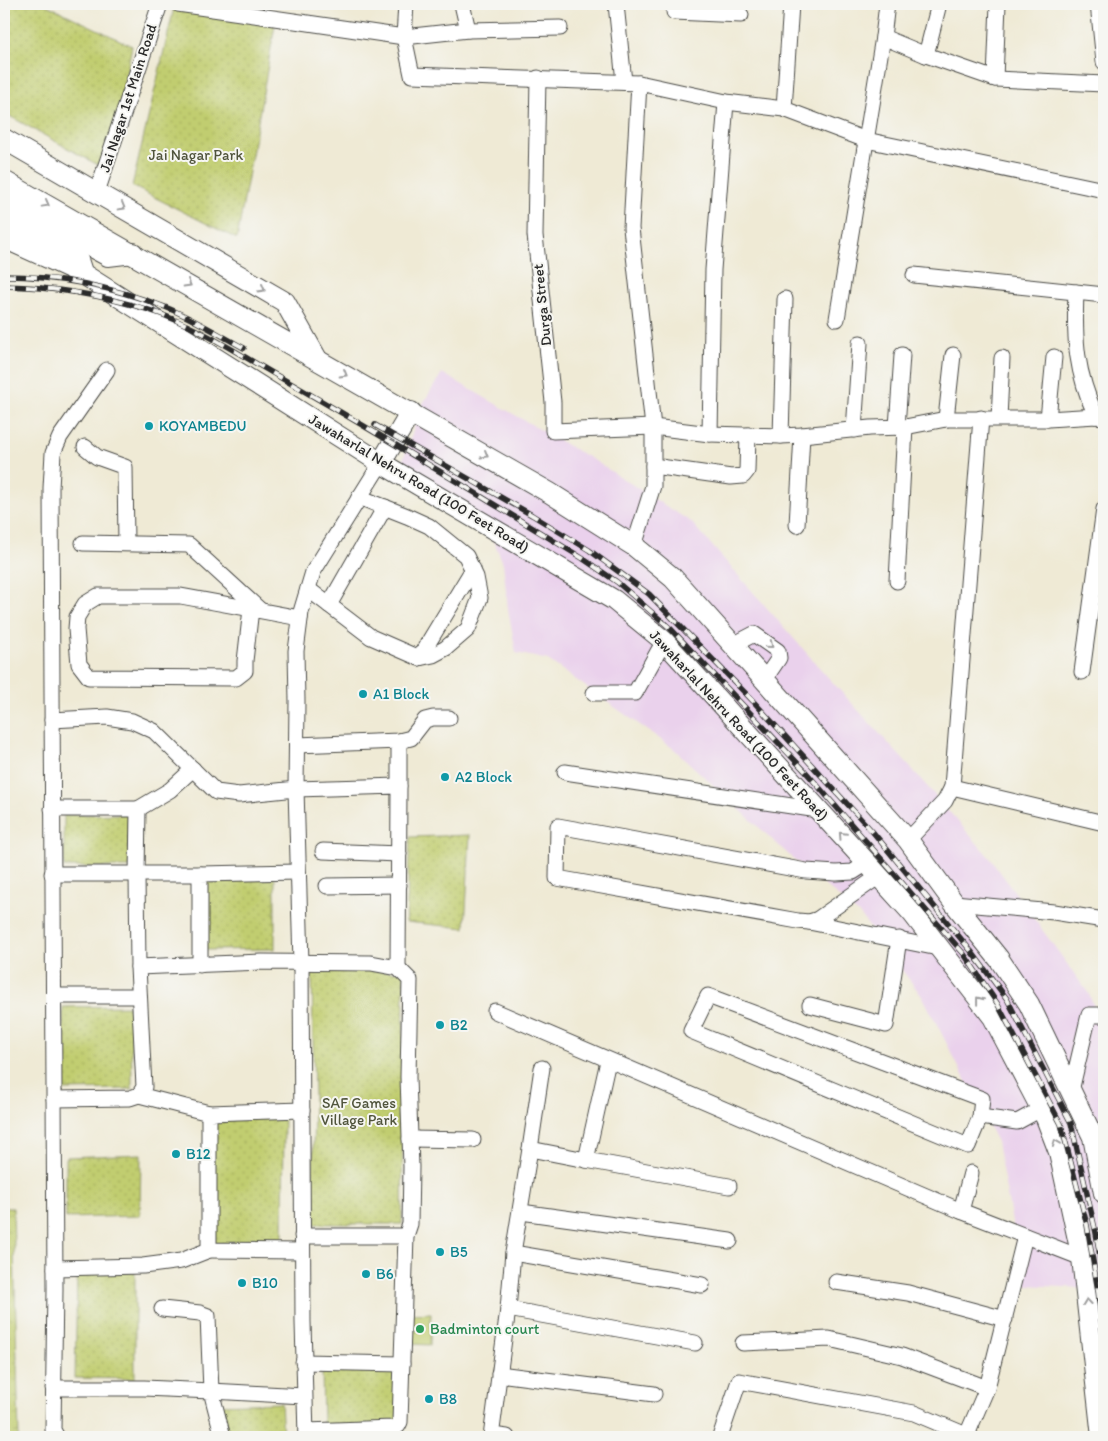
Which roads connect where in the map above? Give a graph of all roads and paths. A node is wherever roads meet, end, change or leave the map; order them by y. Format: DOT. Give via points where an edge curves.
graph roads {
  1 [pos="160,4"];
  2 [pos="178,4"];
  3 [pos="406,4"];
  4 [pos="462,4"];
  5 [pos="616,4"];
  6 [pos="674,4"];
  7 [pos="791,4"];
  8 [pos="887,4"];
  9 [pos="939,4"];
  10 [pos="998,4"];
  11 [pos="1098,4"];
  12 [pos="741,15"];
  13 [pos="560,28"];
  14 [pos="468,30"];
  15 [pos="404,37"];
  16 [pos="884,37"];
  17 [pos="926,55"];
  18 [pos="1104,62"];
  19 [pos="538,78"];
  20 [pos="995,79"];
  21 [pos="632,82"];
  22 [pos="1104,84"];
  23 [pos="726,102"];
  24 [pos="784,109"];
  25 [pos="4,139"];
  26 [pos="866,140"];
  27 [pos="4,181"];
  28 [pos="1104,190"];
  29 [pos="97,192"];
  30 [pos="4,200"];
  31 [pos="4,218"];
  32 [pos="4,238"];
  33 [pos="132,253"];
  34 [pos="83,274"];
  35 [pos="914,275"];
  36 [pos="1076,292"];
  37 [pos="1104,294"];
  38 [pos="785,298"];
  39 [pos="837,320"];
  40 [pos="860,343"];
  41 [pos="902,355"];
  42 [pos="953,355"];
  43 [pos="1054,357"];
  44 [pos="1002,358"];
  45 [pos="317,359"];
  46 [pos="107,370"];
  47 [pos="411,412"];
  48 [pos="1100,417"];
  49 [pos="982,418"];
  50 [pos="998,418"];
  51 [pos="1048,418"];
  52 [pos="946,419"];
  53 [pos="901,427"];
  54 [pos="653,428"];
  55 [pos="854,430"];
  56 [pos="710,434"];
  57 [pos="748,435"];
  58 [pos="781,436"];
  59 [pos="802,436"];
  60 [pos="85,447"];
  61 [pos="381,462"];
  62 [pos="653,466"];
  63 [pos="359,497"];
  64 [pos="385,507"];
  65 [pos="1104,509"];
  66 [pos="797,525"];
  67 [pos="84,543"];
  68 [pos="126,543"];
  69 [pos="634,546"];
  70 [pos="473,569"];
  71 [pos="897,581"];
  72 [pos="308,589"];
  73 [pos="329,605"];
  74 [pos="255,610"];
  75 [pos="300,618"];
  76 [pos="664,641"];
  77 [pos="733,645"];
  78 [pos="419,658"];
  79 [pos="1082,672"];
  80 [pos="764,680"];
  81 [pos="594,693"];
  82 [pos="448,718"];
  83 [pos="52,720"];
  84 [pos="399,741"];
  85 [pos="297,744"];
  86 [pos="193,769"];
  87 [pos="565,772"];
  88 [pos="399,786"];
  89 [pos="952,787"];
  90 [pos="296,789"];
  91 [pos="52,809"];
  92 [pos="138,809"];
  93 [pos="818,810"];
  94 [pos="1104,823"];
  95 [pos="908,840"];
  96 [pos="323,851"];
  97 [pos="399,854"];
  98 [pos="873,869"];
  99 [pos="298,872"];
  100 [pos="52,874"];
  101 [pos="137,874"];
  102 [pos="200,874"];
  103 [pos="399,885"];
  104 [pos="327,886"];
  105 [pos="954,903"];
  106 [pos="1104,920"];
  107 [pos="809,922"];
  108 [pos="899,939"];
  109 [pos="938,948"];
  110 [pos="301,963"];
  111 [pos="200,965"];
  112 [pos="138,967"];
  113 [pos="398,968"];
  114 [pos="54,996"];
  115 [pos="139,996"];
  116 [pos="810,1005"];
  117 [pos="495,1011"];
  118 [pos="1104,1015"];
  119 [pos="608,1061"];
  120 [pos="542,1068"];
  121 [pos="1071,1091"];
  122 [pos="139,1095"];
  123 [pos="54,1099"];
  124 [pos="1041,1109"];
  125 [pos="302,1110"];
  126 [pos="209,1113"];
  127 [pos="980,1117"];
  128 [pos="410,1139"];
  129 [pos="473,1140"];
  130 [pos="530,1149"];
  131 [pos="586,1160"];
  132 [pos="971,1172"];
  133 [pos="728,1186"];
  134 [pos="1103,1186"];
  135 [pos="961,1211"];
  136 [pos="520,1212"];
  137 [pos="406,1236"];
  138 [pos="1026,1236"];
  139 [pos="730,1240"];
  140 [pos="302,1244"];
  141 [pos="209,1250"];
  142 [pos="513,1253"];
  143 [pos="1082,1258"];
  144 [pos="55,1268"];
  145 [pos="836,1282"];
  146 [pos="702,1285"];
  147 [pos="162,1309"];
  148 [pos="508,1309"];
  149 [pos="1004,1320"];
  150 [pos="695,1343"];
  151 [pos="743,1343"];
  152 [pos="303,1362"];
  153 [pos="402,1364"];
  154 [pos="499,1374"];
  155 [pos="53,1388"];
  156 [pos="987,1388"];
  157 [pos="211,1391"];
  158 [pos="654,1394"];
  159 [pos="304,1396"];
  160 [pos="306,1434"];
  161 [pos="491,1436"];
  162 [pos="57,1437"];
  163 [pos="223,1437"];
  164 [pos="507,1437"];
  165 [pos="720,1437"];
  166 [pos="968,1437"];
  167 [pos="1102,1437"];
  1 -- 29 [label="street, Jai Nagar 1st Main Road"];
  2 -- 15 [label="street"];
  3 -- 15 [label="street"];
  4 -- 14 [label="street"];
  5 -- 21 [label="street"];
  6 -- 12 [label="street" via="674,12"];
  7 -- 24 [label="street"];
  8 -- 16 [label="street"];
  9 -- 17 [label="street"];
  10 -- 20 [label="street"];
  11 -- 18 [label="street"];
  13 -- 14 [label="street"];
  14 -- 15 [label="street"];
  15 -- 19 [label="street" via="412,75"];
  16 -- 17 [label="street"];
  16 -- 26 [label="street"];
  17 -- 20 [label="street"];
  19 -- 21 [label="street"];
  19 -- 54 [label="street, Durga Street" via="535,234 553,402 553,431"];
  20 -- 22 [label="street"];
  21 -- 23 [label="street"];
  21 -- 54 [label="street" via="631,228"];
  23 -- 24 [label="street"];
  23 -- 56 [label="street" via="713,270"];
  24 -- 26 [label="street"];
  25 -- 29 [label="main road"];
  26 -- 28 [label="street"];
  26 -- 39 [label="street"];
  27 -- 33 [label="main road, one-way"];
  29 -- 45 [label="main road, one-way" via="285,302"];
  30 -- 33 [label="main road" via="108,256"];
  31 -- 34 [label="main road" via="67,252 78,260"];
  32 -- 34 [label="main road, Jawaharlal Nehru Road (100 Feet Road)"];
  33 -- 45 [label="main road, one-way"];
  34 -- 61 [label="main road, Jawaharlal Nehru Road (100 Feet Road)"];
  35 -- 36 [label="street"];
  36 -- 37 [label="street"];
  36 -- 48 [label="street" via="1078,362 1087,396"];
  38 -- 58 [label="street"];
  40 -- 55 [label="street"];
  41 -- 53 [label="street"];
  42 -- 52 [label="street"];
  43 -- 51 [label="street"];
  44 -- 50 [label="street"];
  45 -- 47 [label="main road, one-way"];
  46 -- 83 [label="street" via="60,437 53,453"];
  47 -- 61 [label="main road"];
  47 -- 69 [label="main road, one-way" via="550,492"];
  48 -- 51 [label="street"];
  49 -- 50 [label="street"];
  49 -- 52 [label="street"];
  49 -- 89 [label="street"];
  50 -- 51 [label="street"];
  52 -- 53 [label="street"];
  53 -- 55 [label="street"];
  53 -- 71 [label="street"];
  54 -- 56 [label="street"];
  54 -- 62 [label="street"];
  55 -- 59 [label="street"];
  56 -- 57 [label="street"];
  57 -- 58 [label="street"];
  57 -- 62 [label="street" via="747,471 743,476"];
  58 -- 59 [label="street"];
  59 -- 66 [label="street"];
  60 -- 68 [label="street" via="97,457 125,467"];
  61 -- 63 [label="street"];
  61 -- 76 [label="main road, Jawaharlal Nehru Road (100 Feet Road)" via="614,600"];
  62 -- 69 [label="street" via="653,486"];
  63 -- 64 [label="street"];
  63 -- 72 [label="street" via="313,572"];
  64 -- 70 [label="street" via="428,526 466,556"];
  64 -- 73 [label="street"];
  65 -- 79 [label="street"];
  67 -- 68 [label="street"];
  68 -- 74 [label="street" via="189,545"];
  69 -- 77 [label="main road" via="673,578"];
  70 -- 78 [label="street"];
  70 -- 78 [label="street" via="480,598 468,629 446,648"];
  72 -- 73 [label="street"];
  72 -- 75 [label="street"];
  73 -- 78 [label="street" via="371,637"];
  74 -- 74 [label="street" via="181,596 98,596 85,604 77,617 79,664 89,677 236,678 245,671 244,661"];
  74 -- 75 [label="street"];
  75 -- 85 [label="street" via="296,651"];
  76 -- 81 [label="street" via="635,693"];
  76 -- 93 [label="main road, Jawaharlal Nehru Road (100 Feet Road)"];
  77 -- 80 [label="main road"];
  77 -- 80 [label="street, one-way" via="754,634 778,651 779,658"];
  80 -- 95 [label="main road"];
  82 -- 84 [label="street" via="425,720 410,738"];
  83 -- 86 [label="street" via="108,717 132,721 154,731"];
  83 -- 91 [label="street"];
  84 -- 85 [label="street"];
  84 -- 88 [label="street"];
  85 -- 90 [label="street"];
  86 -- 90 [label="street" via="216,792 238,795"];
  86 -- 92 [label="street" via="170,790"];
  87 -- 93 [label="street"];
  88 -- 90 [label="street"];
  88 -- 97 [label="street"];
  89 -- 94 [label="street"];
  89 -- 95 [label="street" via="945,801"];
  90 -- 99 [label="street"];
  91 -- 92 [label="street"];
  91 -- 100 [label="street"];
  92 -- 101 [label="street"];
  98 -- 93 [label="main road, Jawaharlal Nehru Road (100 Feet Road), one-way"];
  95 -- 105 [label="main road"];
  96 -- 97 [label="street"];
  97 -- 103 [label="street"];
  98 -- 107 [label="street" via="818,919"];
  98 -- 107 [label="street" via="836,873 806,871 558,826 557,878"];
  98 -- 109 [label="main road, Jawaharlal Nehru Road (100 Feet Road)" via="914,914"];
  99 -- 102 [label="street"];
  99 -- 110 [label="street"];
  100 -- 101 [label="street"];
  100 -- 114 [label="street"];
  101 -- 102 [label="street"];
  101 -- 112 [label="street"];
  102 -- 111 [label="street"];
  103 -- 104 [label="street"];
  103 -- 113 [label="street"];
  105 -- 106 [label="street"];
  105 -- 121 [label="main road" via="999,959 1029,1004"];
  107 -- 108 [label="street"];
  108 -- 109 [label="street"];
  108 -- 116 [label="street" via="886,1025"];
  124 -- 109 [label="main road, Jawaharlal Nehru Road (100 Feet Road), one-way" via="993,1017"];
  110 -- 111 [label="street"];
  110 -- 113 [label="street" via="371,963"];
  110 -- 125 [label="street"];
  111 -- 112 [label="street"];
  112 -- 115 [label="street"];
  113 -- 128 [label="street" via="410,980"];
  114 -- 115 [label="street"];
  114 -- 123 [label="street"];
  115 -- 122 [label="street" via="144,1087"];
  117 -- 119 [label="street"];
  118 -- 121 [label="street" via="1089,1015"];
  119 -- 131 [label="street"];
  119 -- 135 [label="street"];
  120 -- 130 [label="street"];
  121 -- 134 [label="main road" via="1093,1136"];
  122 -- 123 [label="street" via="130,1098"];
  122 -- 126 [label="street"];
  123 -- 144 [label="street"];
  124 -- 127 [label="street" via="1017,1122"];
  143 -- 124 [label="main road, Jawaharlal Nehru Road (100 Feet Road), one-way" via="1059,1152"];
  125 -- 126 [label="street"];
  125 -- 140 [label="street"];
  126 -- 141 [label="street"];
  127 -- 127 [label="street" via="982,1099 708,996 691,1031 968,1146"];
  128 -- 129 [label="street"];
  128 -- 137 [label="street" via="410,1224"];
  130 -- 131 [label="street"];
  130 -- 136 [label="street"];
  131 -- 133 [label="street"];
  132 -- 135 [label="street"];
  135 -- 138 [label="street"];
  136 -- 139 [label="street"];
  136 -- 142 [label="street"];
  137 -- 140 [label="street"];
  137 -- 153 [label="street"];
  138 -- 143 [label="street"];
  138 -- 149 [label="street"];
  140 -- 141 [label="street"];
  140 -- 152 [label="street"];
  141 -- 144 [label="street" via="181,1261 143,1266"];
  142 -- 146 [label="street"];
  142 -- 148 [label="street"];
  167 -- 143 [label="main road, Jawaharlal Nehru Road (100 Feet Road), one-way"];
  144 -- 155 [label="street"];
  145 -- 149 [label="street" via="908,1293"];
  147 -- 157 [label="street" via="208,1316"];
  148 -- 150 [label="street"];
  148 -- 154 [label="street"];
  149 -- 156 [label="street"];
  151 -- 156 [label="street" via="829,1339 902,1356"];
  152 -- 153 [label="street"];
  152 -- 159 [label="street"];
  153 -- 160 [label="street" via="398,1426"];
  154 -- 158 [label="street"];
  154 -- 161 [label="street"];
  155 -- 157 [label="street"];
  155 -- 162 [label="street" via="53,1430"];
  156 -- 166 [label="street"];
  157 -- 159 [label="street"];
  157 -- 163 [label="street"];
  159 -- 160 [label="street"];
  161 -- 164 [label="street"];
  165 -- 166 [label="street" via="739,1381 914,1413"];
}
